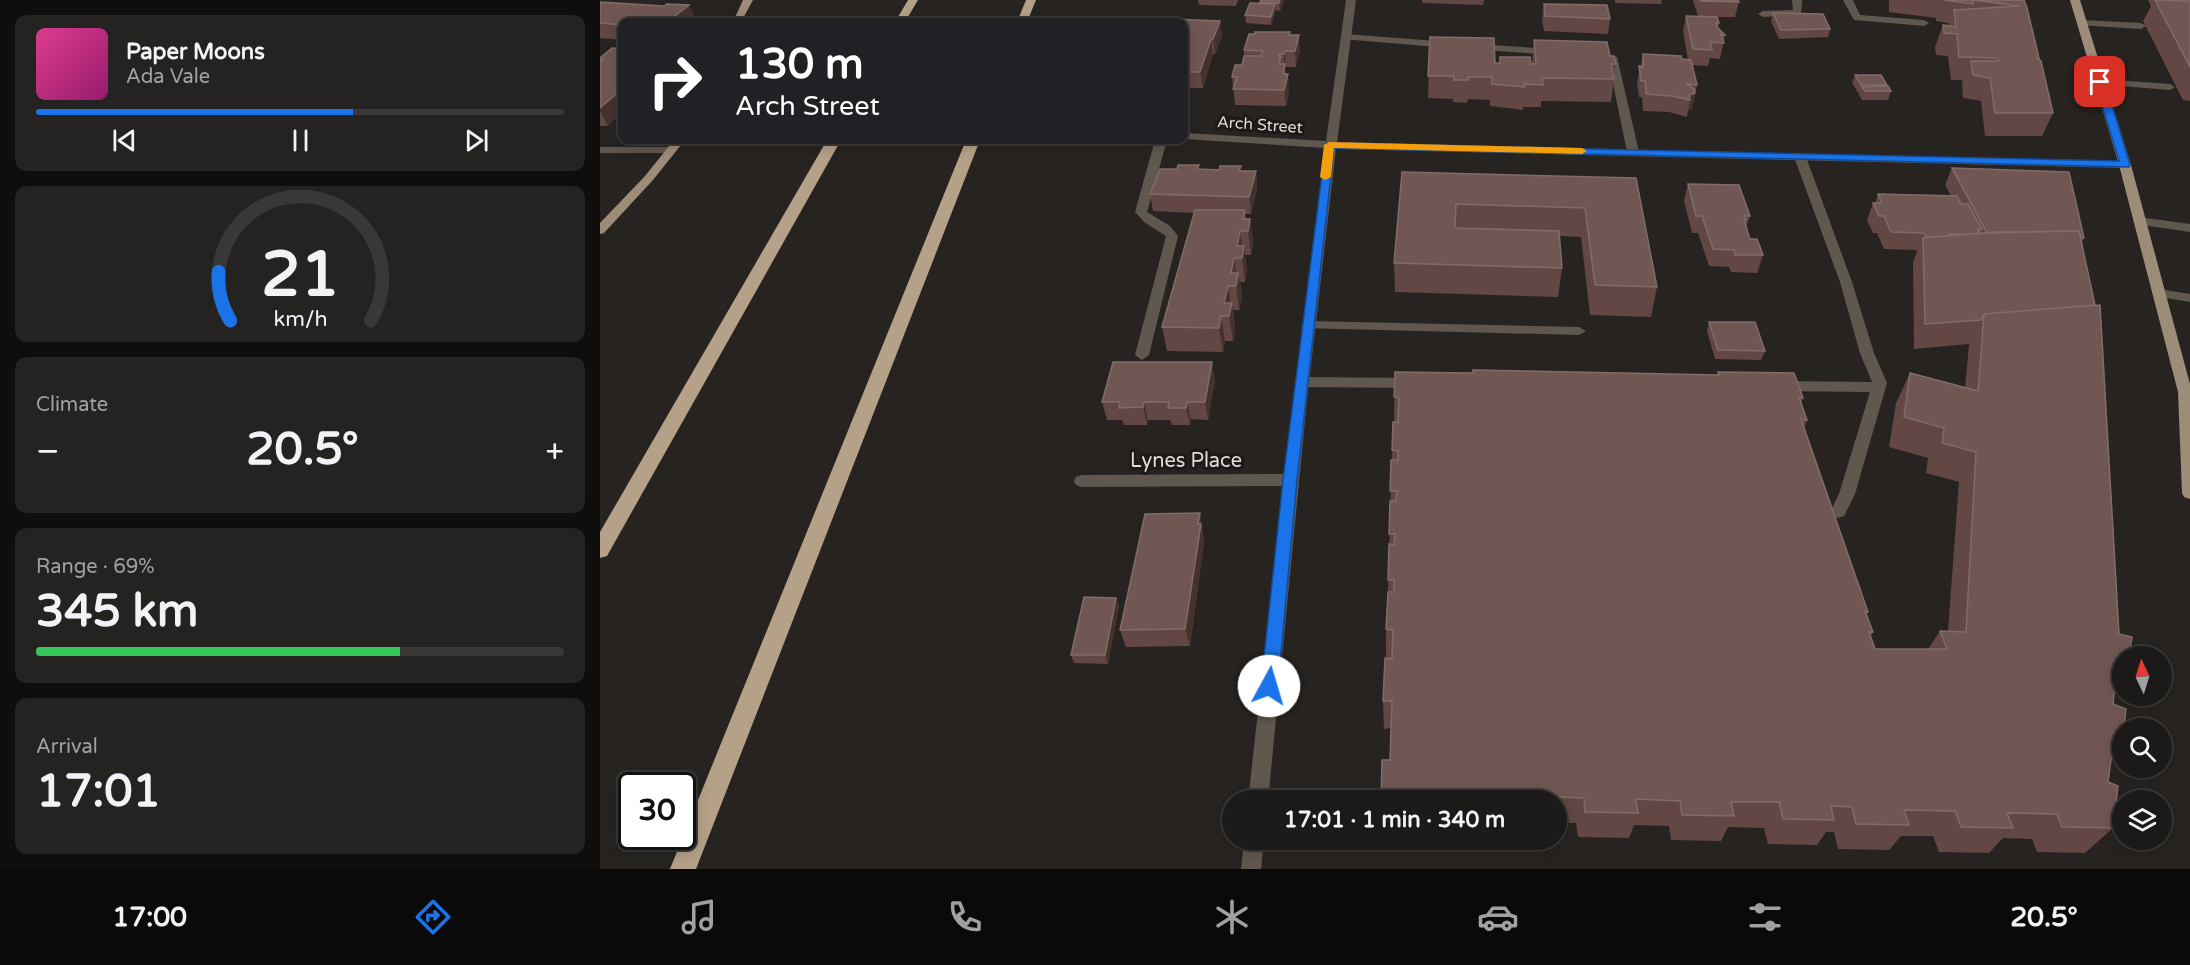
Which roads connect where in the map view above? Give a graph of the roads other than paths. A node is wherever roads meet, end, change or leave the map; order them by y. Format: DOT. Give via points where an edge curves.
graph roads {
  1 [pos="748,0"];
  2 [pos="1031,0"];
  3 [pos="1351,0"];
  4 [pos="1797,0"];
  5 [pos="1848,0"];
  6 [pos="2074,0"];
  7 [pos="910,3"];
  8 [pos="1763,14"];
  9 [pos="739,18"];
  10 [pos="902,18"];
  11 [pos="1024,18"];
  12 [pos="1924,23"];
  13 [pos="2082,23"];
  14 [pos="2140,26"];
  15 [pos="1345,37"];
  16 [pos="1566,54"];
  17 [pos="1589,55"];
  18 [pos="2100,82"];
  19 [pos="2170,87"];
  20 [pos="1188,136"];
  21 [pos="832,144"];
  22 [pos="971,144"];
  23 [pos="1160,144"];
  24 [pos="676,145"];
  25 [pos="1329,145"];
  26 [pos="600,150"];
  27 [pos="1633,153"];
  28 [pos="1800,157"];
  29 [pos="2125,165"];
  30 [pos="2139,221"];
  31 [pos="2190,228"];
  32 [pos="600,230"];
  33 [pos="2159,293"];
  34 [pos="2190,298"];
  35 [pos="1308,326"];
  36 [pos="1579,331"];
  37 [pos="1142,355"];
  38 [pos="1301,382"];
  39 [pos="1431,383"];
  40 [pos="1761,386"];
  41 [pos="1879,387"];
  42 [pos="2187,391"];
  43 [pos="1290,480"];
  44 [pos="1082,481"];
  45 [pos="2190,494"];
  46 [pos="1838,512"];
  47 [pos="600,550"];
  48 [pos="1259,790"];
  49 [pos="1253,850"];
  50 [pos="683,869"];
  51 [pos="1251,869"];
  1 -- 9 [label="main road"];
  2 -- 11 [label="highway"];
  3 -- 15 [label="street"];
  4 -- 8 [label="street" via="1798,13"];
  5 -- 12 [label="street" via="1857,18"];
  6 -- 13 [label="main road"];
  7 -- 10 [label="highway"];
  13 -- 14 [label="street"];
  13 -- 18 [label="main road"];
  15 -- 16 [label="street"];
  15 -- 25 [label="street"];
  17 -- 27 [label="street" via="1612,57"];
  18 -- 19 [label="street"];
  18 -- 29 [label="main road"];
  20 -- 25 [label="street, Arch Street"];
  21 -- 47 [label="highway"];
  22 -- 50 [label="highway"];
  23 -- 37 [label="street" via="1141,212 1146,220 1169,230 1172,236"];
  24 -- 26 [label="street"];
  24 -- 32 [label="main road"];
  25 -- 27 [label="street, Arch Street"];
  25 -- 35 [label="street"];
  27 -- 28 [label="street, Arch Street"];
  28 -- 29 [label="street, Arch Street"];
  28 -- 41 [label="street"];
  29 -- 30 [label="main road"];
  30 -- 31 [label="street"];
  30 -- 33 [label="main road"];
  33 -- 34 [label="street"];
  33 -- 42 [label="main road"];
  35 -- 36 [label="street"];
  35 -- 38 [label="street"];
  38 -- 39 [label="street"];
  38 -- 43 [label="street"];
  40 -- 41 [label="street"];
  41 -- 46 [label="street"];
  42 -- 45 [label="main road"];
  43 -- 44 [label="street, Lynes Place"];
  43 -- 48 [label="street"];
  49 -- 51 [label="street"];
}
